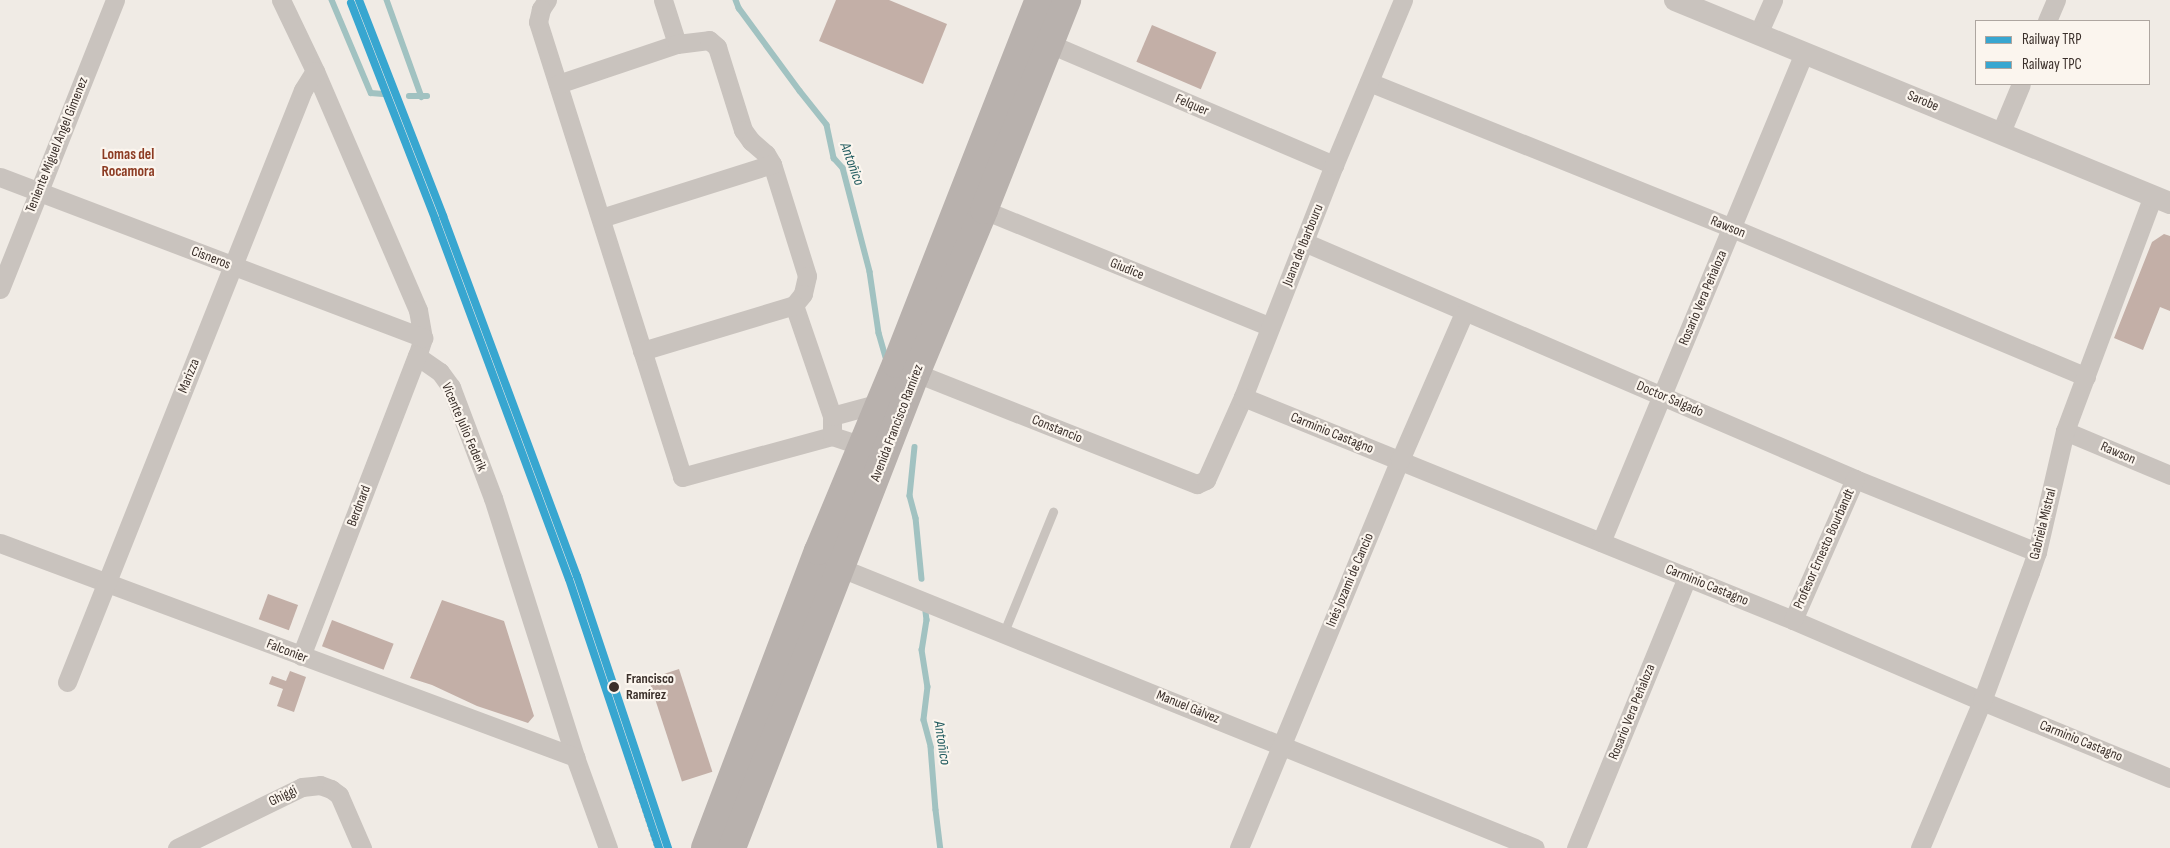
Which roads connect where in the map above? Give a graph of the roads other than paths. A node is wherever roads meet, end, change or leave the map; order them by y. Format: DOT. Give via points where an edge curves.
graph roads {
  1 [pos="115,0"];
  2 [pos="281,0"];
  3 [pos="547,0"];
  4 [pos="663,0"];
  5 [pos="1039,0"];
  6 [pos="1067,0"];
  7 [pos="1403,0"];
  8 [pos="1675,0"];
  9 [pos="1773,0"];
  10 [pos="2056,0"];
  11 [pos="2047,20"];
  12 [pos="1758,34"];
  13 [pos="678,44"];
  14 [pos="1050,44"];
  15 [pos="1804,53"];
  16 [pos="315,71"];
  17 [pos="1369,82"];
  18 [pos="558,84"];
  19 [pos="2021,85"];
  20 [pos="2001,132"];
  21 [pos="772,164"];
  22 [pos="1334,165"];
  23 [pos="0,177"];
  24 [pos="39,192"];
  25 [pos="2162,199"];
  26 [pos="984,210"];
  27 [pos="601,218"];
  28 [pos="1732,228"];
  29 [pos="1304,242"];
  30 [pos="233,267"];
  31 [pos="0,289"];
  32 [pos="794,306"];
  33 [pos="1464,313"];
  34 [pos="1270,327"];
  35 [pos="423,338"];
  36 [pos="642,351"];
  37 [pos="417,356"];
  38 [pos="916,374"];
  39 [pos="2086,377"];
  40 [pos="1662,396"];
  41 [pos="1243,397"];
  42 [pos="880,403"];
  43 [pos="832,416"];
  44 [pos="2065,431"];
  45 [pos="832,436"];
  46 [pos="862,446"];
  47 [pos="1400,460"];
  48 [pos="2170,475"];
  49 [pos="1855,479"];
  50 [pos="1197,484"];
  51 [pos="1053,512"];
  52 [pos="1601,542"];
  53 [pos="0,543"];
  54 [pos="2037,552"];
  55 [pos="841,568"];
  56 [pos="1687,577"];
  57 [pos="107,583"];
  58 [pos="1793,620"];
  59 [pos="1004,632"];
  60 [pos="301,656"];
  61 [pos="67,682"];
  62 [pos="1982,701"];
  63 [pos="1282,744"];
  64 [pos="575,757"];
  65 [pos="2170,778"];
  66 [pos="177,848"];
  67 [pos="362,848"];
  68 [pos="608,848"];
  69 [pos="705,848"];
  70 [pos="732,848"];
  71 [pos="1239,848"];
  72 [pos="1535,848"];
  73 [pos="1576,848"];
  74 [pos="1920,848"];
  1 -- 24 [label="street, Teniente Miguel Angel Gimenez"];
  2 -- 16 [label="street"];
  3 -- 18 [label="street" via="538,22"];
  4 -- 13 [label="street"];
  5 -- 42 [label="main road, Avenida Francisco Ramírez"];
  6 -- 14 [label="main road, Avenida Francisco Ramírez"];
  7 -- 17 [label="street, Juana de Ibarbouru"];
  8 -- 12 [label="street, Sarobe"];
  9 -- 12 [label="street"];
  10 -- 11 [label="street"];
  12 -- 15 [label="street, Sarobe"];
  13 -- 18 [label="street"];
  13 -- 21 [label="street" via="709,40 717,47 743,130"];
  14 -- 22 [label="street, Felquer"];
  14 -- 26 [label="main road, Avenida Francisco Ramírez"];
  15 -- 20 [label="street, Sarobe"];
  15 -- 28 [label="street, Rosario Vera Peñaloza"];
  16 -- 30 [label="street, Marizza" via="303,90"];
  16 -- 35 [label="street" via="418,310"];
  17 -- 22 [label="street, Juana de Ibarbouru"];
  17 -- 28 [label="street, Rawson"];
  18 -- 27 [label="street"];
  19 -- 20 [label="street"];
  20 -- 25 [label="street, Sarobe"];
  21 -- 27 [label="street"];
  21 -- 32 [label="street" via="808,276 803,294"];
  22 -- 29 [label="street, Juana de Ibarbouru"];
  23 -- 24 [label="street, Cisneros"];
  24 -- 30 [label="street, Cisneros"];
  24 -- 31 [label="street, Teniente Miguel Angel Gimenez"];
  25 -- 39 [label="street, Gabriela Mistral"];
  26 -- 34 [label="street, Giudice"];
  26 -- 38 [label="main road, Avenida Francisco Ramírez"];
  27 -- 36 [label="street"];
  28 -- 39 [label="street, Rawson"];
  28 -- 40 [label="street, Rosario Vera Peñaloza"];
  29 -- 33 [label="street, Doctor Salgado"];
  29 -- 34 [label="street, Juana de Ibarbouru"];
  30 -- 35 [label="street, Cisneros"];
  30 -- 57 [label="street, Marizza"];
  32 -- 36 [label="street"];
  32 -- 43 [label="street"];
  33 -- 40 [label="street, Doctor Salgado"];
  33 -- 47 [label="street, Inés Jozami de Cancio"];
  34 -- 41 [label="street, Juana de Ibarbouru"];
  35 -- 37 [label="street"];
  36 -- 45 [label="street" via="682,477"];
  37 -- 60 [label="street, Berdnard"];
  37 -- 64 [label="street, Vicente Julio Federik" via="440,372 451,388 493,498"];
  38 -- 50 [label="street, Constancio"];
  38 -- 55 [label="main road, Avenida Francisco Ramírez"];
  39 -- 44 [label="street, Gabriela Mistral"];
  40 -- 49 [label="street, Doctor Salgado"];
  40 -- 52 [label="street, Rosario Vera Peñaloza"];
  41 -- 47 [label="street, Carminio Castagno"];
  41 -- 50 [label="street, Juana de Ibarbouru" via="1206,480"];
  42 -- 43 [label="street"];
  42 -- 46 [label="main road, Avenida Francisco Ramírez"];
  43 -- 45 [label="street"];
  44 -- 48 [label="street, Rawson"];
  44 -- 54 [label="street, Gabriela Mistral"];
  45 -- 46 [label="street"];
  46 -- 69 [label="main road, Avenida Francisco Ramírez" via="818,551"];
  47 -- 52 [label="street, Carminio Castagno"];
  47 -- 63 [label="street, Inés Jozami de Cancio"];
  49 -- 54 [label="street, Doctor Salgado"];
  49 -- 58 [label="street, Profesor Ernesto Bourbandt"];
  51 -- 59 [label="lane"];
  52 -- 56 [label="street, Carminio Castagno"];
  53 -- 57 [label="street, Falconier"];
  54 -- 62 [label="street, Gabriela Mistral"];
  55 -- 59 [label="street, Manuel Gálvez"];
  55 -- 70 [label="main road, Avenida Francisco Ramírez"];
  56 -- 58 [label="street, Carminio Castagno"];
  56 -- 73 [label="street, Rosario Vera Peñaloza"];
  57 -- 60 [label="street, Falconier"];
  57 -- 61 [label="street, Marizza"];
  58 -- 62 [label="street, Carminio Castagno"];
  59 -- 63 [label="street, Manuel Gálvez"];
  60 -- 64 [label="street, Falconier"];
  62 -- 65 [label="street, Carminio Castagno"];
  62 -- 74 [label="street, Gabriela Mistral"];
  63 -- 71 [label="street, Inés Jozami de Cancio"];
  63 -- 72 [label="street, Manuel Gálvez"];
  64 -- 68 [label="street, Vicente Julio Federik"];
  66 -- 67 [label="street, Ghiggi" via="302,787 320,785 340,795"];
}
